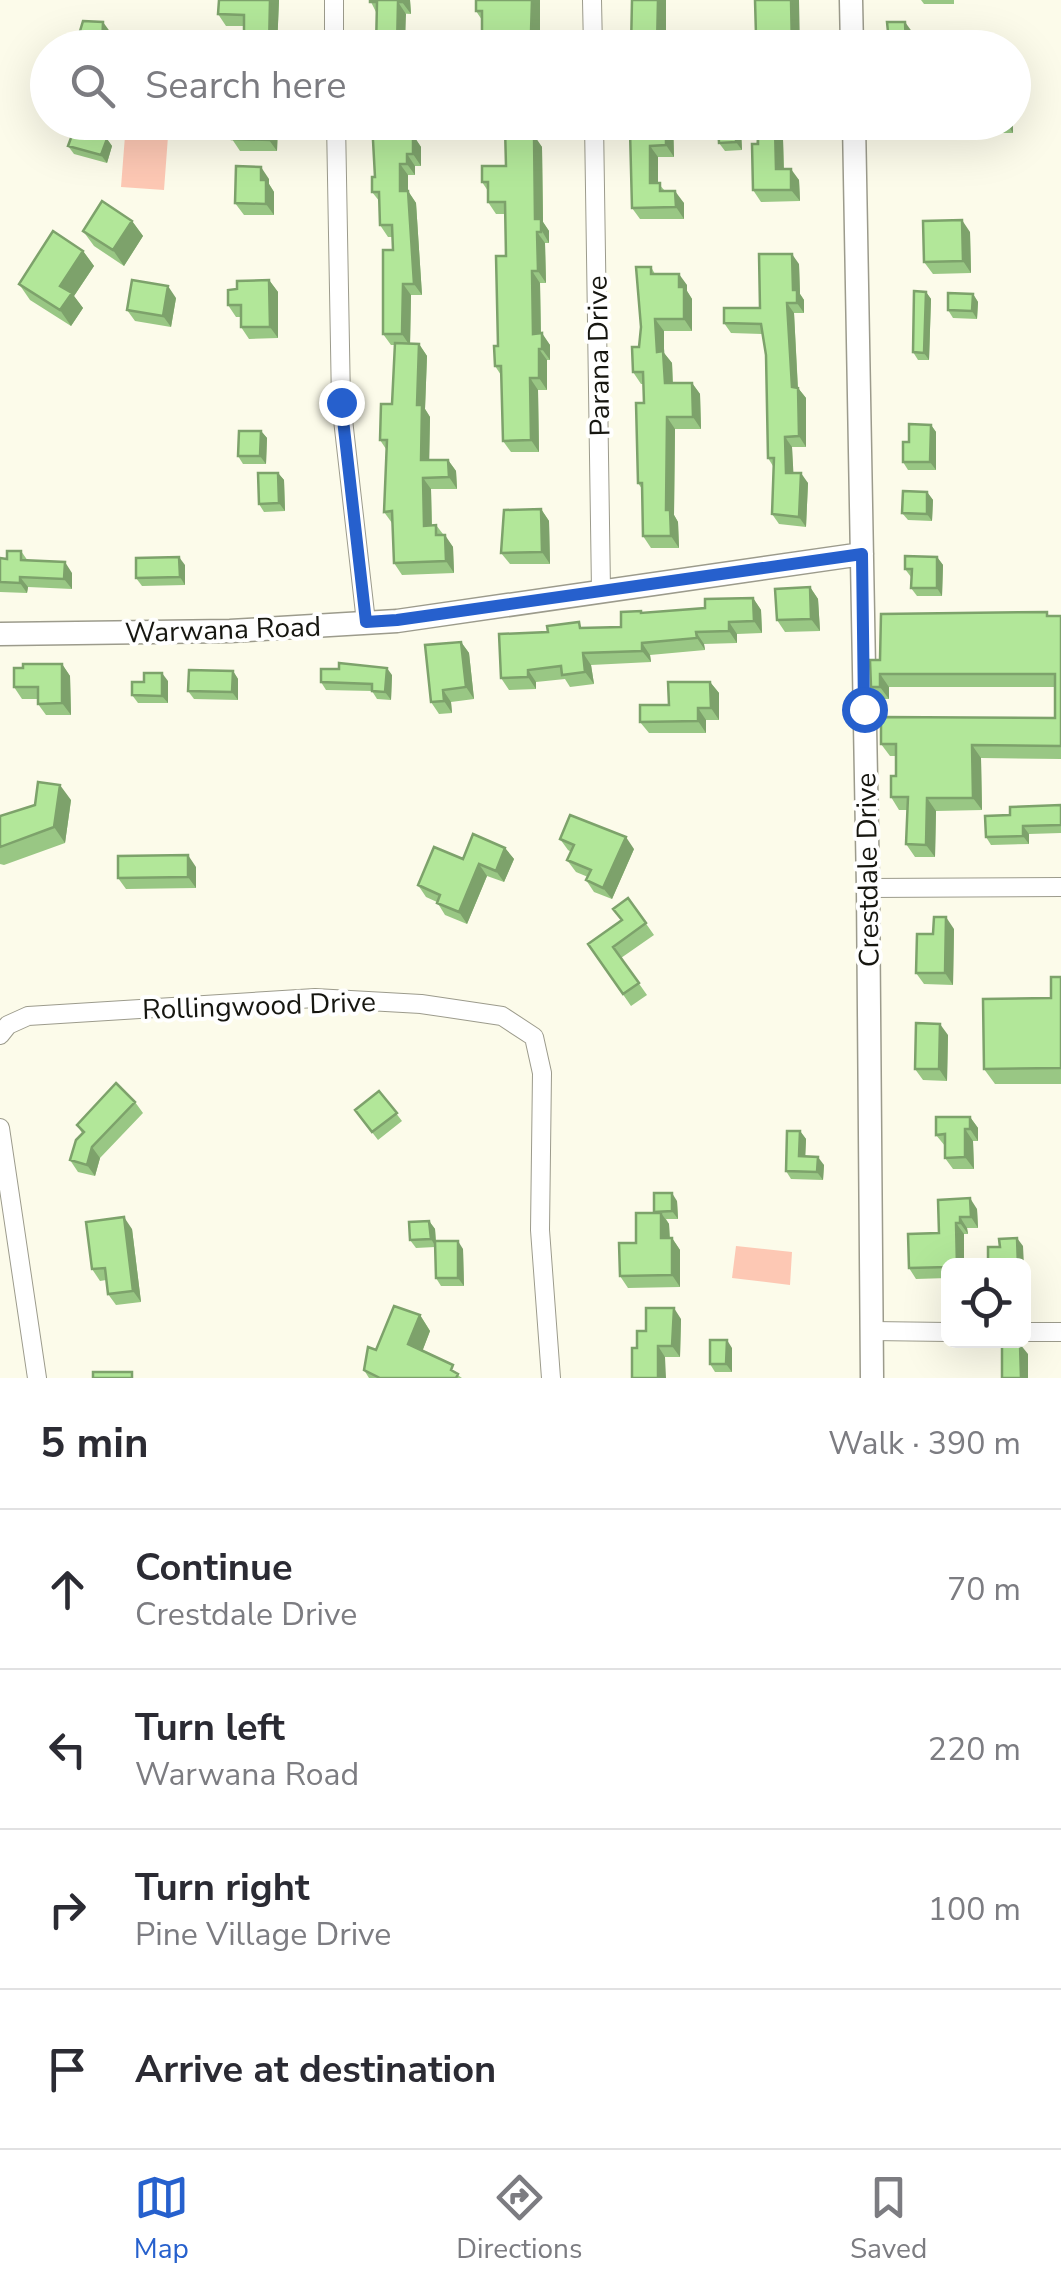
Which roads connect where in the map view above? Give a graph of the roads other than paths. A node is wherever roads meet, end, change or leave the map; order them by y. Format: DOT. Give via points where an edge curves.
graph roads {
  1 [pos="334,0"];
  2 [pos="592,0"];
  3 [pos="852,0"];
  4 [pos="334,30"];
  5 [pos="593,30"];
  6 [pos="852,30"];
  7 [pos="336,140"];
  8 [pos="594,140"];
  9 [pos="854,140"];
  10 [pos="862,554"];
  11 [pos="601,590"];
  12 [pos="366,622"];
  13 [pos="0,634"];
  14 [pos="1061,887"];
  15 [pos="868,888"];
  16 [pos="0,1035"];
  17 [pos="0,1128"];
  18 [pos="872,1331"];
  19 [pos="941,1332"];
  20 [pos="1031,1332"];
  21 [pos="1061,1332"];
  22 [pos="37,1378"];
  23 [pos="551,1378"];
  24 [pos="872,1378"];
  1 -- 4 [label="street"];
  2 -- 5 [label="street"];
  3 -- 6 [label="street"];
  7 -- 12 [label="street" via="341,402"];
  8 -- 11 [label="street, Parana Drive"];
  9 -- 10 [label="street, Crestdale Drive"];
  10 -- 11 [label="street, Warwana Road"];
  10 -- 15 [label="street, Crestdale Drive"];
  11 -- 12 [label="street, Warwana Road"];
  12 -- 13 [label="street, Warwana Road"];
  14 -- 15 [label="street"];
  15 -- 18 [label="street, Crestdale Drive"];
  16 -- 23 [label="street, Rollingwood Drive" via="28,1016 314,998 502,1016 534,1037 542,1074 540,1230"];
  17 -- 22 [label="street"];
  18 -- 19 [label="street"];
  18 -- 24 [label="street, Crestdale Drive"];
  20 -- 21 [label="street"];
}
